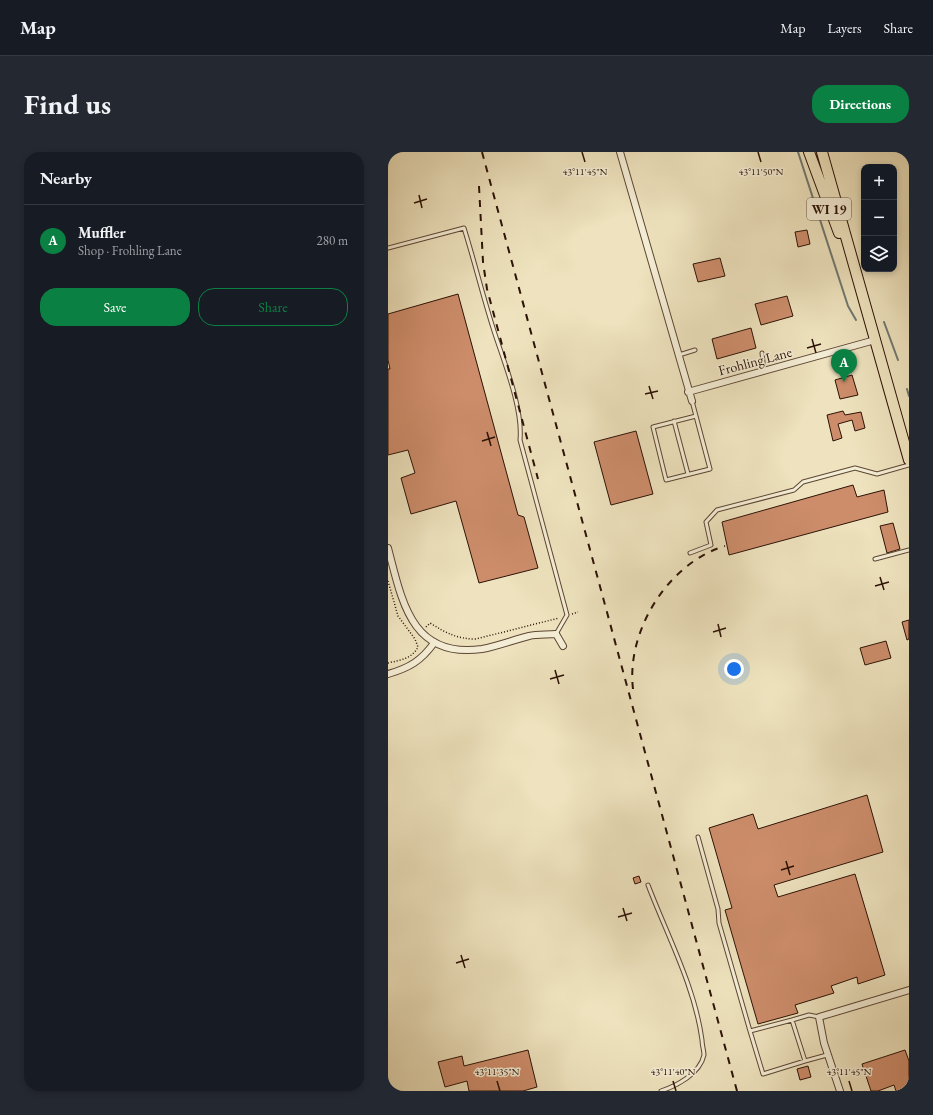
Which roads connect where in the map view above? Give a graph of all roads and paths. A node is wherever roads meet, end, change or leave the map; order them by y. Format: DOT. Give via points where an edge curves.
graph roads {
  1 [pos="620,152"];
  2 [pos="810,152"];
  3 [pos="822,152"];
  4 [pos="388,248"];
  5 [pos="852,264"];
  6 [pos="874,340"];
  7 [pos="694,350"];
  8 [pos="762,353"];
  9 [pos="678,355"];
  10 [pos="764,371"];
  11 [pos="688,392"];
  12 [pos="692,401"];
  13 [pos="696,416"];
  14 [pos="674,421"];
  15 [pos="909,460"];
  16 [pos="909,465"];
  17 [pos="688,474"];
  18 [pos="388,548"];
  19 [pos="909,550"];
  20 [pos="690,552"];
  21 [pos="875,559"];
  22 [pos="388,581"];
  23 [pos="578,612"];
  24 [pos="567,616"];
  25 [pos="422,632"];
  26 [pos="556,634"];
  27 [pos="415,639"];
  28 [pos="434,643"];
  29 [pos="563,646"];
  30 [pos="388,663"];
  31 [pos="388,674"];
  32 [pos="698,837"];
  33 [pos="648,885"];
  34 [pos="909,990"];
  35 [pos="819,1017"];
  36 [pos="792,1020"];
  37 [pos="750,1031"];
  38 [pos="827,1055"];
  39 [pos="805,1062"];
  40 [pos="661,1091"];
  41 [pos="840,1091"];
  1 -- 9 [label="street"];
  2 -- 5 [label="main road, WI 19" via="833,220"];
  3 -- 5 [label="main road, WI 19"];
  4 -- 24 [label="lane" via="464,228 518,412 520,440"];
  5 -- 6 [label="main road, WI 19"];
  6 -- 10 [label="street, Frohling Lane"];
  6 -- 15 [label="main road, WI 19"];
  7 -- 9 [label="lane"];
  8 -- 10 [label="lane"];
  9 -- 11 [label="street"];
  10 -- 11 [label="street, Frohling Lane"];
  11 -- 12 [label="street"];
  12 -- 13 [label="lane"];
  13 -- 14 [label="lane"];
  13 -- 17 [label="lane" via="710,469"];
  14 -- 17 [label="lane"];
  14 -- 17 [label="lane" via="653,427 666,480"];
  16 -- 20 [label="lane" via="877,474 855,468 803,482 794,490 717,510 706,522 711,545"];
  18 -- 25 [label="street" via="407,613"];
  19 -- 21 [label="lane"];
  22 -- 27 [label="path" via="398,616"];
  23 -- 24 [label="path"];
  24 -- 25 [label="path" via="476,639 462,639 447,634 430,623"];
  24 -- 26 [label="lane"];
  25 -- 27 [label="path"];
  25 -- 28 [label="street"];
  26 -- 28 [label="street" via="531,636 484,649 465,651"];
  26 -- 29 [label="street"];
  27 -- 30 [label="path" via="418,647 415,653 408,658"];
  28 -- 31 [label="street" via="412,666"];
  32 -- 37 [label="lane"];
  33 -- 40 [label="lane" via="690,991 700,1027 704,1055 694,1073 676,1086"];
  34 -- 35 [label="street"];
  35 -- 36 [label="lane" via="809,1015"];
  35 -- 38 [label="street"];
  36 -- 37 [label="lane"];
  36 -- 39 [label="lane"];
  37 -- 39 [label="lane" via="763,1074"];
  38 -- 39 [label="lane"];
  38 -- 41 [label="street"];
}
